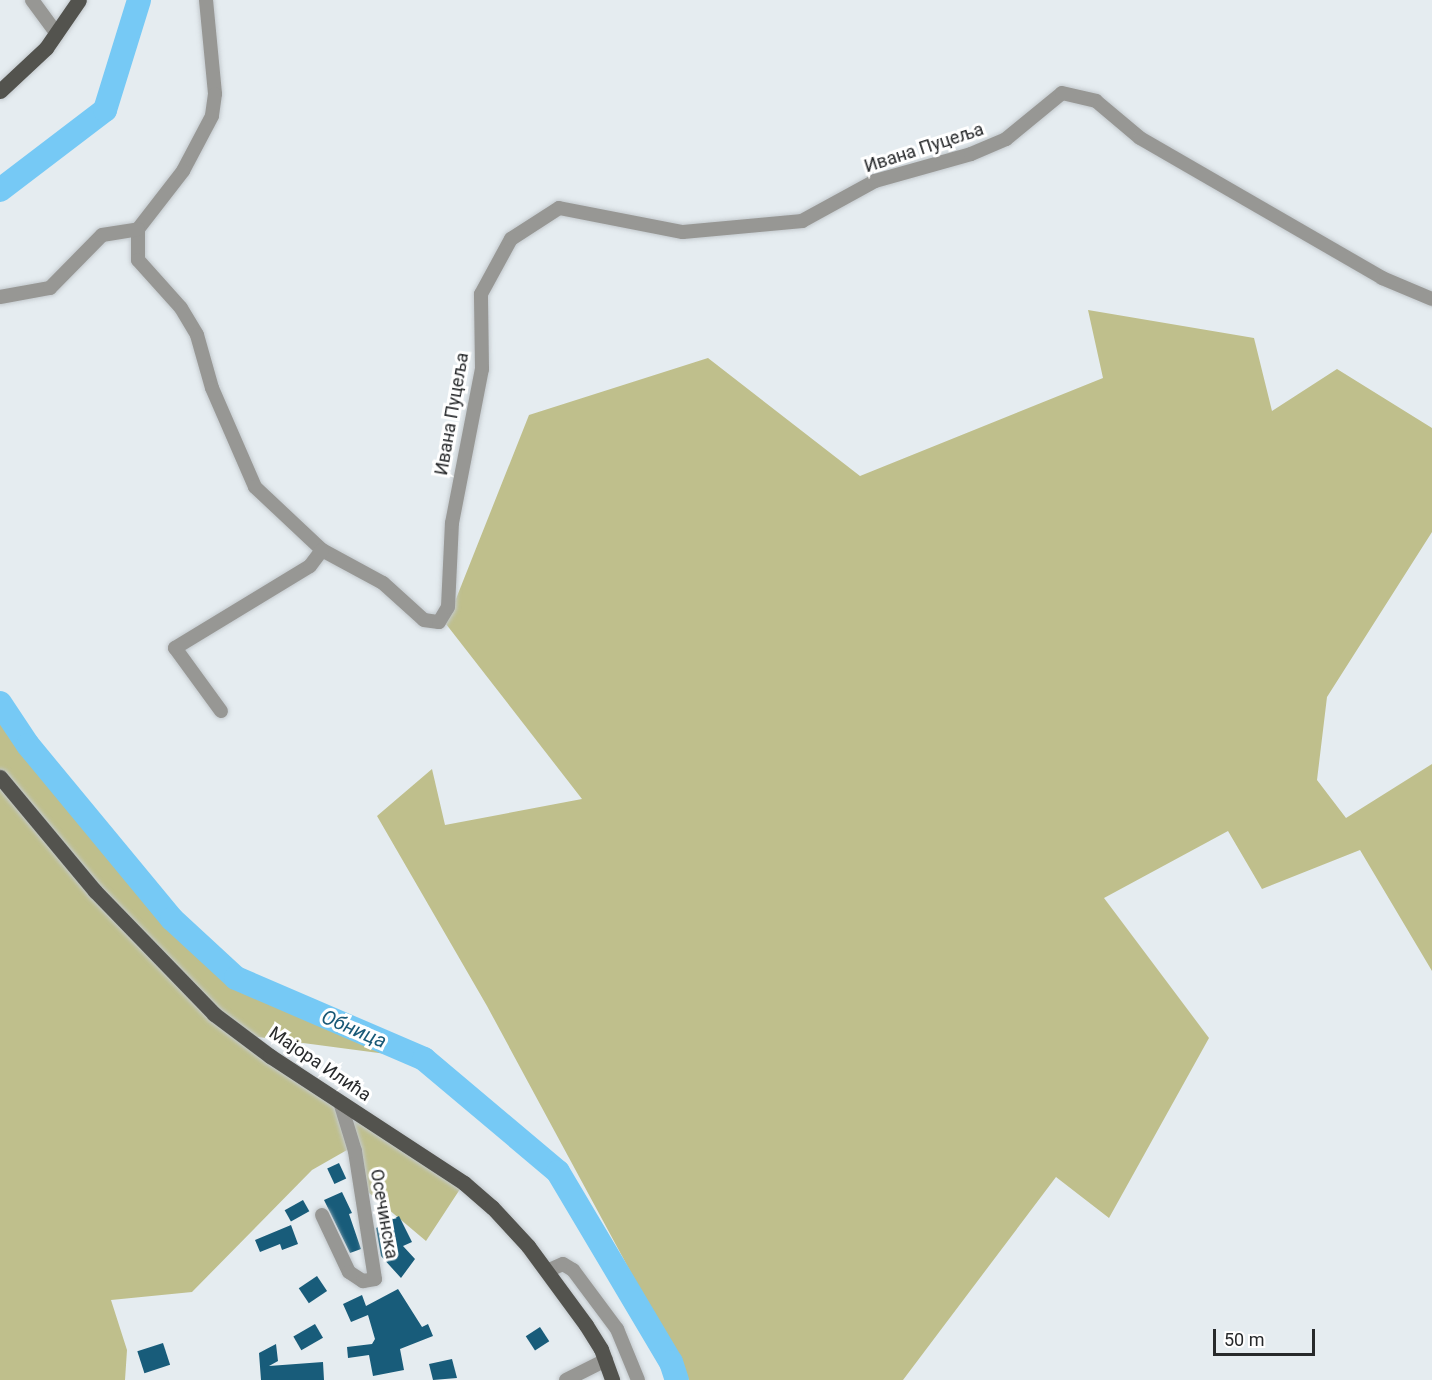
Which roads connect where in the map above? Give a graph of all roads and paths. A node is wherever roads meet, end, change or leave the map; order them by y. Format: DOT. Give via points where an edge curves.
graph roads {
  1 [pos="32,0"];
  2 [pos="79,0"];
  3 [pos="206,0"];
  4 [pos="57,34"];
  5 [pos="0,91"];
  6 [pos="138,229"];
  7 [pos="0,297"];
  8 [pos="1432,299"];
  9 [pos="322,550"];
  10 [pos="221,711"];
  11 [pos="0,777"];
  12 [pos="340,1102"];
  13 [pos="322,1215"];
  14 [pos="547,1270"];
  15 [pos="606,1360"];
  16 [pos="566,1380"];
  17 [pos="612,1380"];
  18 [pos="638,1380"];
  1 -- 4 [label="street"];
  2 -- 4 [label="main road"];
  3 -- 6 [label="street" via="215,94 212,116 183,171"];
  4 -- 5 [label="main road"];
  6 -- 7 [label="street" via="102,236 50,288"];
  6 -- 9 [label="street, Ивана Пуцеља" via="138,260 181,308 197,335 212,388 255,487"];
  8 -- 9 [label="street, Ивана Пуцеља" via="1382,278 1140,138 1096,101 1062,93 1006,140 875,181 802,221 683,232 559,208 511,239 481,294 482,369 452,523 448,607 439,622 424,620 383,583"];
  9 -- 10 [label="street" via="310,566 175,648"];
  11 -- 12 [label="main road, Мајора Илића" via="66,859 193,995 270,1056"];
  12 -- 13 [label="street, Осечинска" via="355,1151 375,1279 363,1281 349,1272"];
  12 -- 14 [label="main road, Мајора Илића" via="464,1183 518,1233"];
  14 -- 15 [label="main road, Мајора Илића"];
  14 -- 18 [label="street" via="563,1264 573,1270 617,1329"];
  15 -- 16 [label="street"];
  15 -- 17 [label="main road, Мајора Илића"];
}
